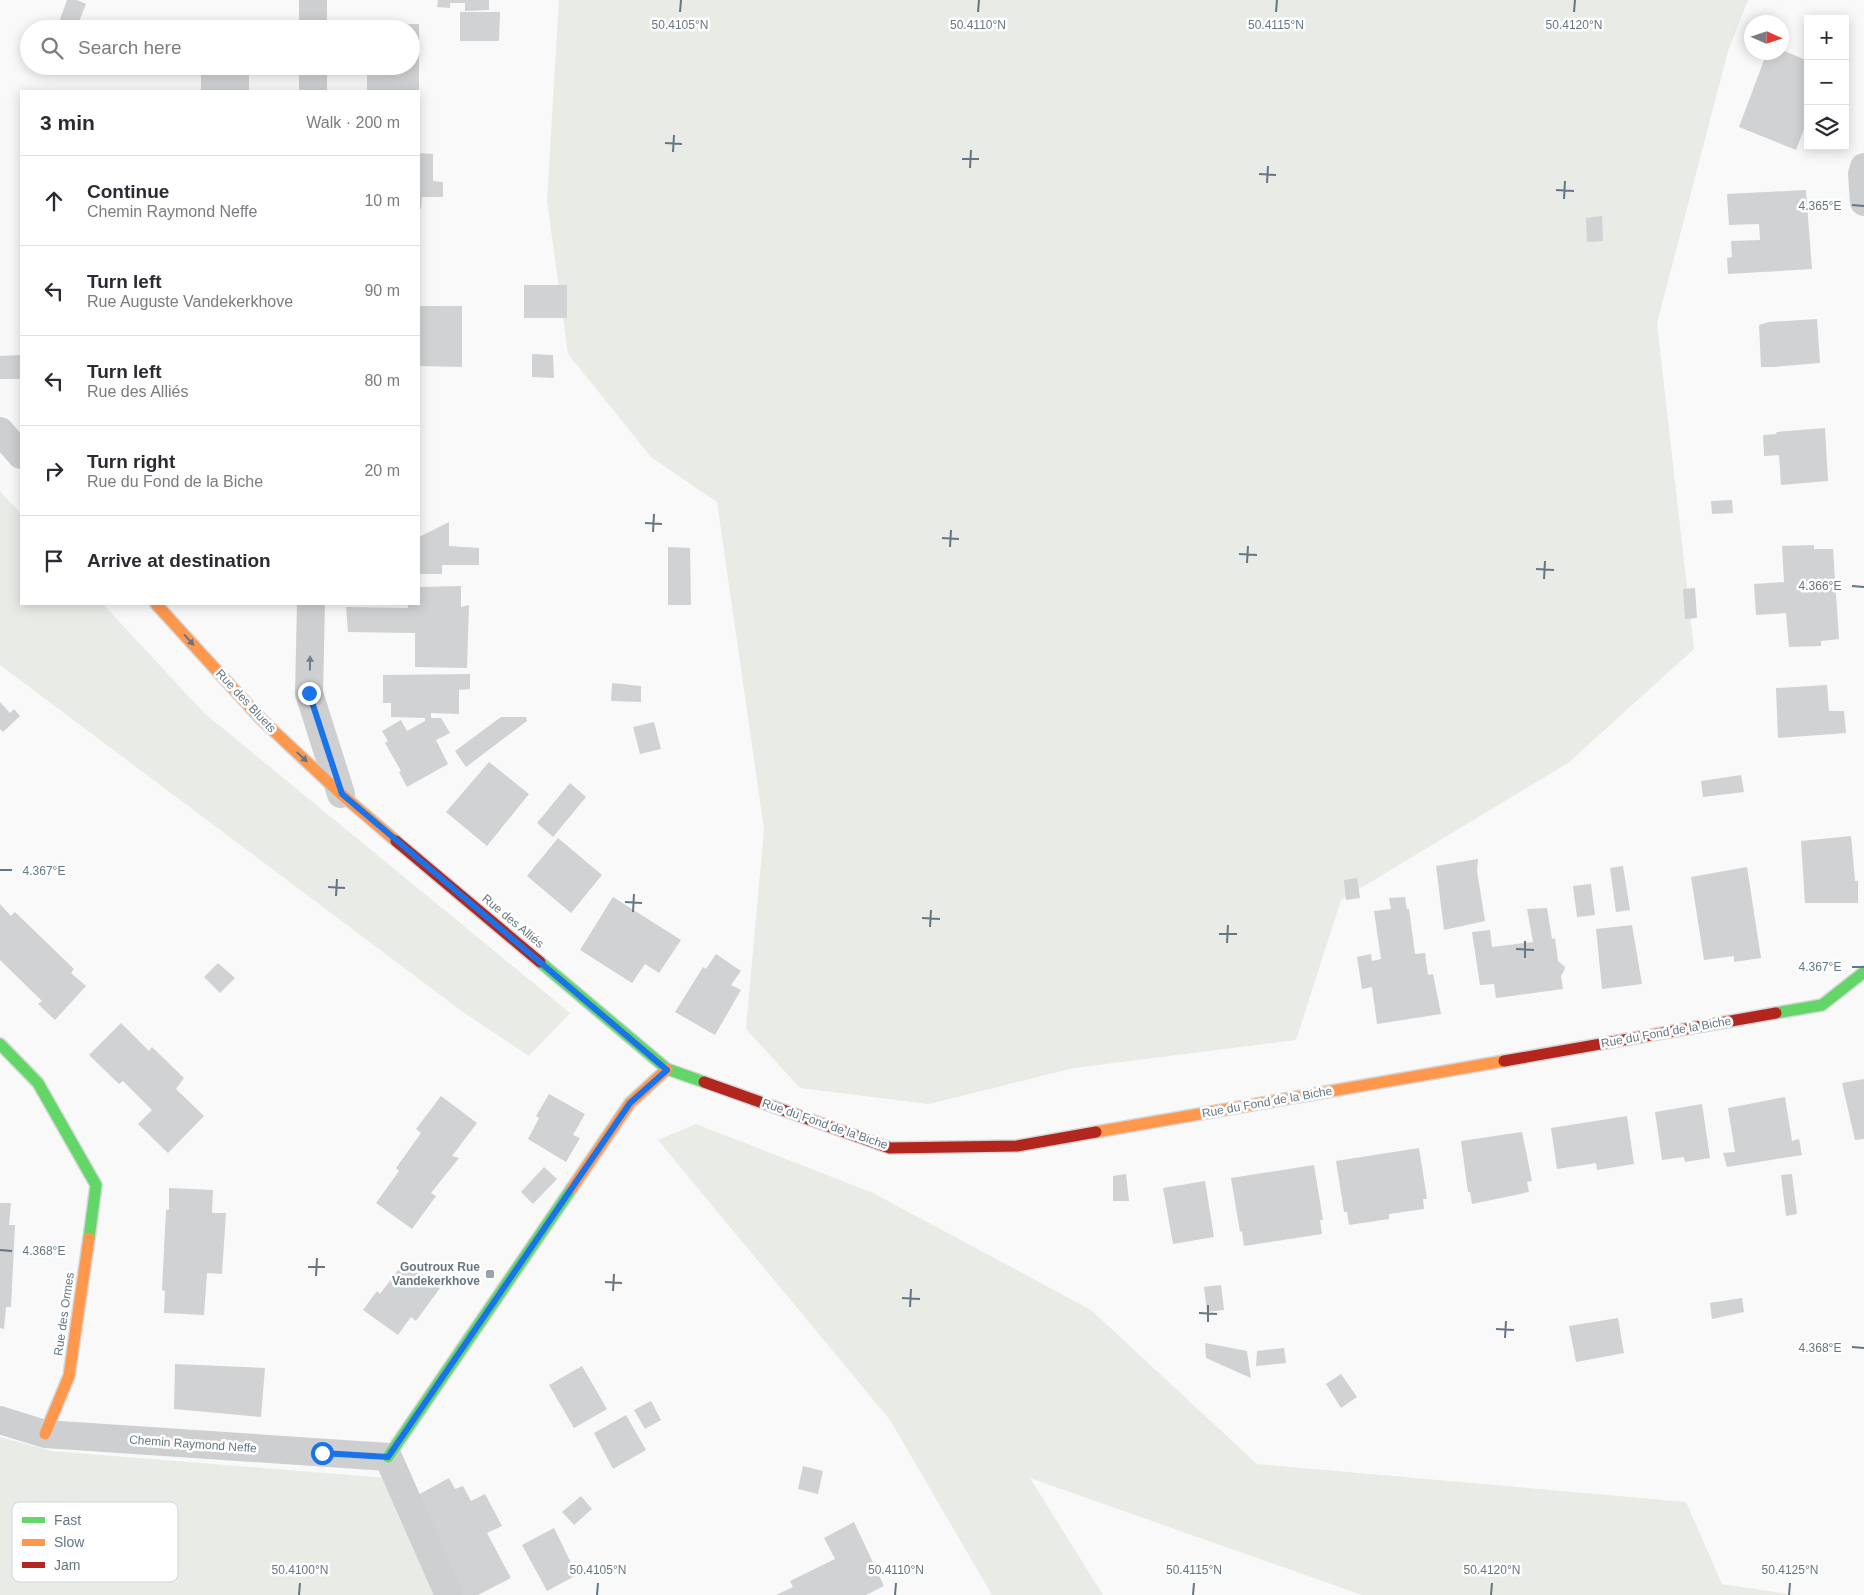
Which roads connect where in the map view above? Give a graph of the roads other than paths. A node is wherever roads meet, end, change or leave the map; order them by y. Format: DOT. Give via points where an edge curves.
graph roads {
  1 [pos="313,0"];
  2 [pos="313,20"];
  3 [pos="313,75"];
  4 [pos="313,90"];
  5 [pos="1864,167"];
  6 [pos="1864,202"];
  7 [pos="0,431"];
  8 [pos="20,453"];
  9 [pos="157,605"];
  10 [pos="311,605"];
  11 [pos="342,794"];
  12 [pos="1864,972"];
  13 [pos="0,1044"];
  14 [pos="667,1070"];
  15 [pos="0,1420"];
  16 [pos="44,1434"];
  17 [pos="388,1457"];
  18 [pos="449,1595"];
  1 -- 2 [label="street"];
  3 -- 4 [label="street"];
  5 -- 6 [label="street"];
  7 -- 8 [label="street"];
  9 -- 11 [label="street, Rue des Bluets, one-way" via="261,719"];
  11 -- 10 [label="street, one-way" via="309,693"];
  11 -- 14 [label="street, Rue des Alliés"];
  12 -- 14 [label="street, Rue du Fond de la Biche" via="1822,1005 1016,1146 890,1148"];
  13 -- 16 [label="street, Rue des Ormes" via="38,1083 96,1185 69,1376"];
  14 -- 17 [label="street" via="630,1103"];
  15 -- 16 [label="street, Chemin Raymond Neffe"];
  16 -- 17 [label="street, Chemin Raymond Neffe"];
  17 -- 18 [label="street"];
}
